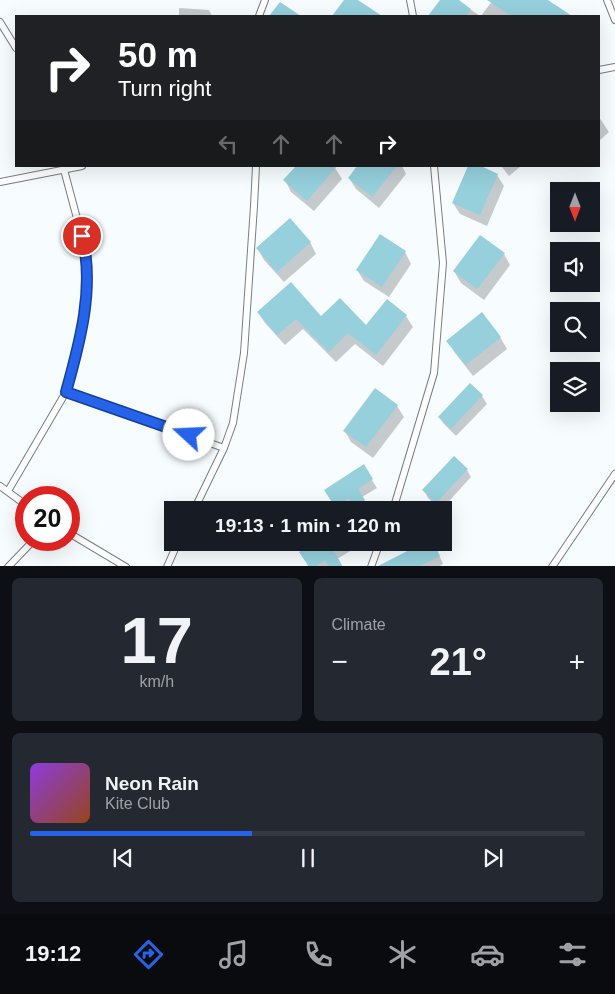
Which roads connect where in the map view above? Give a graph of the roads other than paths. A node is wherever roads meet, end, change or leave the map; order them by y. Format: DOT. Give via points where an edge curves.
graph roads {
  1 [pos="265,0"];
  2 [pos="410,0"];
  3 [pos="607,0"];
  4 [pos="260,15"];
  5 [pos="413,15"];
  6 [pos="615,20"];
  7 [pos="0,22"];
  8 [pos="15,46"];
  9 [pos="615,67"];
  10 [pos="600,70"];
  11 [pos="256,167"];
  12 [pos="434,167"];
  13 [pos="63,168"];
  14 [pos="0,182"];
  15 [pos="66,392"];
  16 [pos="224,448"];
  17 [pos="615,474"];
  18 [pos="0,486"];
  19 [pos="8,491"];
  20 [pos="15,496"];
  21 [pos="198,501"];
  22 [pos="395,501"];
  23 [pos="80,539"];
  24 [pos="23,551"];
  25 [pos="174,551"];
  26 [pos="377,551"];
  27 [pos="8,566"];
  28 [pos="126,566"];
  29 [pos="166,566"];
  30 [pos="371,566"];
  31 [pos="552,566"];
  1 -- 4 [label="lane"];
  2 -- 5 [label="lane"];
  3 -- 6 [label="lane"];
  7 -- 8 [label="lane"];
  9 -- 10 [label="lane"];
  11 -- 16 [label="lane" via="244,353 233,423"];
  12 -- 22 [label="lane" via="443,263 434,373"];
  13 -- 14 [label="lane"];
  13 -- 15 [label="lane" via="86,252 85,310"];
  15 -- 16 [label="lane"];
  15 -- 19 [label="lane"];
  16 -- 21 [label="lane"];
  17 -- 31 [label="lane"];
  18 -- 19 [label="lane"];
  19 -- 20 [label="lane"];
  23 -- 28 [label="lane"];
  24 -- 27 [label="lane"];
  25 -- 29 [label="lane"];
  26 -- 30 [label="lane"];
}
